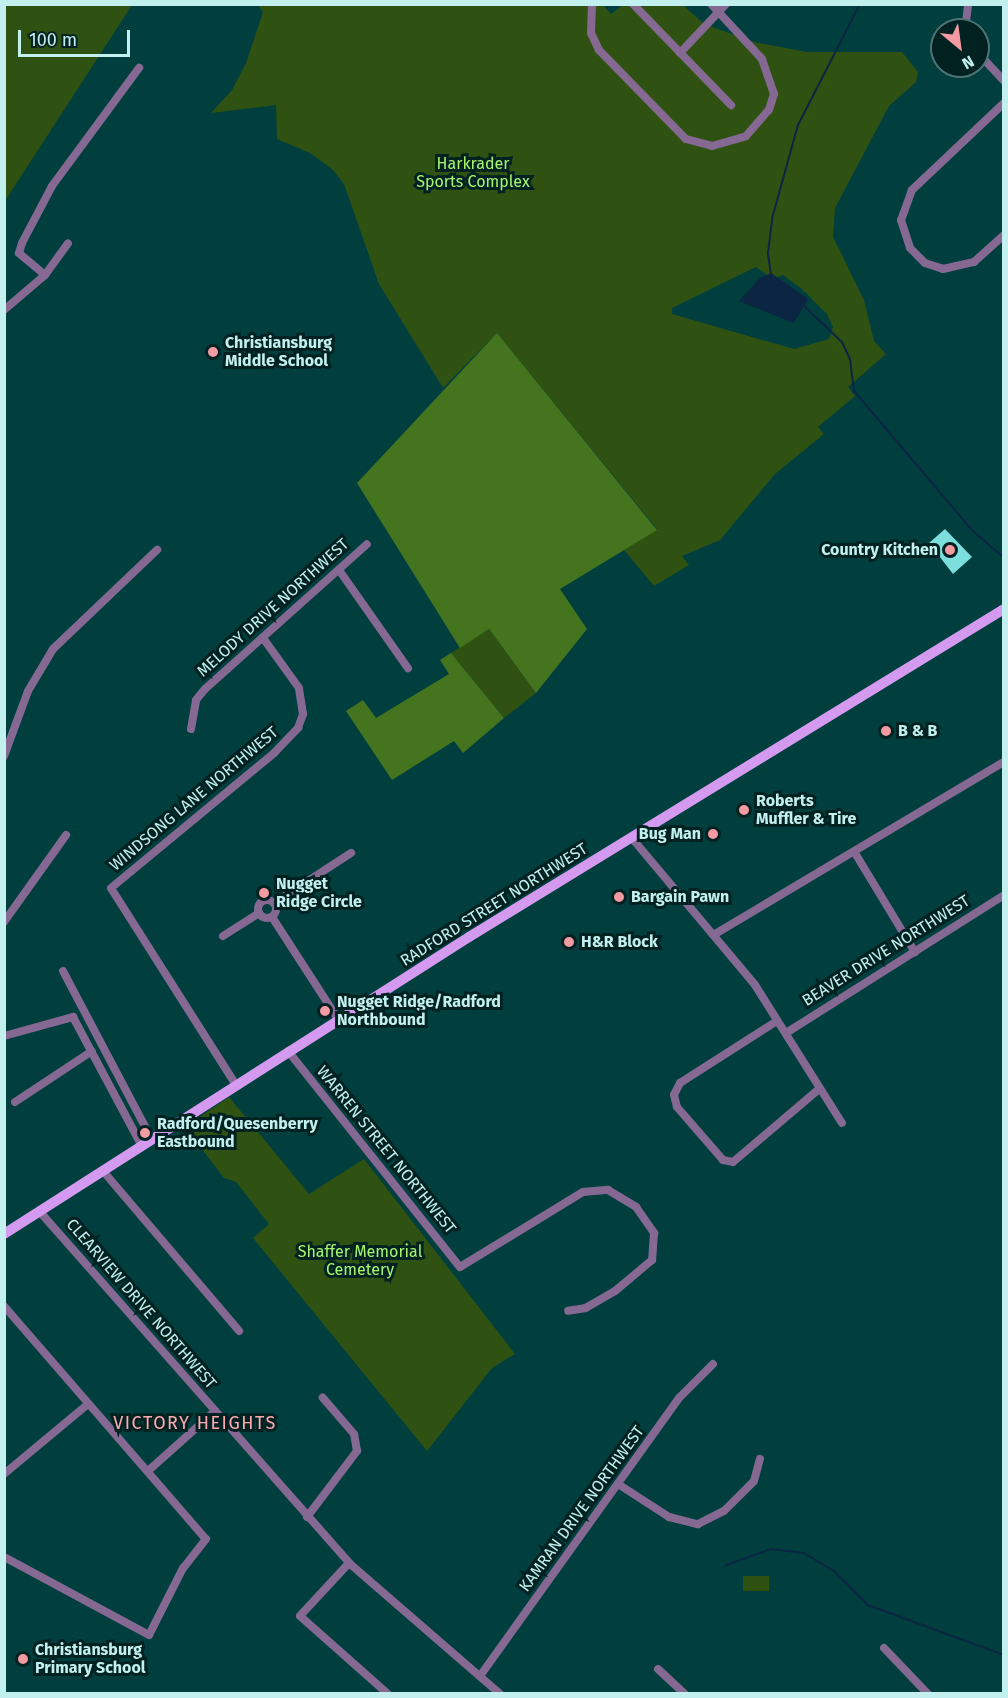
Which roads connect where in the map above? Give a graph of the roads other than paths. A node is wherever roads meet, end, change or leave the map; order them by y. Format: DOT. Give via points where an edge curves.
graph roads {
  1 [pos="592,4"];
  2 [pos="633,4"];
  3 [pos="711,4"];
  4 [pos="726,4"];
  5 [pos="719,13"];
  6 [pos="680,53"];
  7 [pos="990,66"];
  8 [pos="139,68"];
  9 [pos="1004,81"];
  10 [pos="1004,103"];
  11 [pos="731,105"];
  12 [pos="1004,235"];
  13 [pos="69,243"];
  14 [pos="45,275"];
  15 [pos="4,310"];
  16 [pos="367,544"];
  17 [pos="157,550"];
  18 [pos="339,570"];
  19 [pos="1004,609"];
  20 [pos="262,638"];
  21 [pos="408,668"];
  22 [pos="191,729"];
  23 [pos="4,756"];
  24 [pos="1004,762"];
  25 [pos="66,835"];
  26 [pos="631,837"];
  27 [pos="351,853"];
  28 [pos="855,853"];
  29 [pos="1004,895"];
  30 [pos="274,903"];
  31 [pos="259,913"];
  32 [pos="272,917"];
  33 [pos="4,922"];
  34 [pos="715,934"];
  35 [pos="223,936"];
  36 [pos="915,952"];
  37 [pos="63,971"];
  38 [pos="338,1020"];
  39 [pos="777,1022"];
  40 [pos="786,1033"];
  41 [pos="4,1036"];
  42 [pos="92,1051"];
  43 [pos="288,1052"];
  44 [pos="236,1085"];
  45 [pos="819,1089"];
  46 [pos="15,1102"];
  47 [pos="842,1123"];
  48 [pos="147,1143"];
  49 [pos="103,1171"];
  50 [pos="40,1212"];
  51 [pos="4,1234"];
  52 [pos="4,1306"];
  53 [pos="568,1311"];
  54 [pos="239,1331"];
  55 [pos="713,1364"];
  56 [pos="323,1398"];
  57 [pos="88,1404"];
  58 [pos="215,1411"];
  59 [pos="760,1459"];
  60 [pos="148,1471"];
  61 [pos="4,1473"];
  62 [pos="618,1484"];
  63 [pos="308,1517"];
  64 [pos="4,1557"];
  65 [pos="349,1563"];
  66 [pos="884,1648"];
  67 [pos="658,1669"];
  68 [pos="480,1676"];
  69 [pos="388,1694"];
  70 [pos="500,1694"];
  71 [pos="685,1694"];
  72 [pos="928,1694"];
  1 -- 5 [label="street" via="591,33 599,50 686,139 712,146 746,136 769,110 774,93 762,59"];
  2 -- 6 [label="street"];
  3 -- 5 [label="street"];
  4 -- 5 [label="street"];
  5 -- 6 [label="street"];
  6 -- 11 [label="street"];
  7 -- 9 [label="street"];
  8 -- 14 [label="street" via="52,186 22,243 19,253"];
  10 -- 12 [label="street" via="912,190 901,220 910,248 925,262 943,269 974,262"];
  13 -- 14 [label="street"];
  14 -- 15 [label="street"];
  16 -- 18 [label="street, MELODY DRIVE NORTHWEST"];
  17 -- 23 [label="street" via="53,649 28,691"];
  18 -- 20 [label="street, MELODY DRIVE NORTHWEST"];
  18 -- 21 [label="street"];
  19 -- 26 [label="main road, RADFORD STREET NORTHWEST"];
  20 -- 22 [label="street, MELODY DRIVE NORTHWEST" via="196,700"];
  20 -- 44 [label="street, WINDSONG LANE NORTHWEST" via="299,688 303,714 298,728 274,753 111,888"];
  24 -- 28 [label="street"];
  25 -- 33 [label="street"];
  26 -- 34 [label="street"];
  26 -- 38 [label="main road, RADFORD STREET NORTHWEST"];
  27 -- 30 [label="street"];
  28 -- 34 [label="street"];
  28 -- 36 [label="street"];
  29 -- 36 [label="street, BEAVER DRIVE NORTHWEST"];
  30 -- 31 [label="street" via="264,900"];
  30 -- 32 [label="street"];
  31 -- 32 [label="street"];
  31 -- 35 [label="street"];
  32 -- 38 [label="street"];
  34 -- 39 [label="street"];
  36 -- 40 [label="street, BEAVER DRIVE NORTHWEST"];
  37 -- 48 [label="street"];
  38 -- 43 [label="main road, RADFORD STREET NORTHWEST"];
  39 -- 40 [label="street"];
  39 -- 45 [label="street" via="680,1083 674,1095 677,1107 723,1160 733,1162"];
  40 -- 45 [label="street"];
  41 -- 42 [label="street" via="73,1017"];
  42 -- 46 [label="street"];
  42 -- 48 [label="street"];
  43 -- 44 [label="main road, RADFORD STREET NORTHWEST"];
  43 -- 53 [label="street, WARREN STREET NORTHWEST" via="460,1267 571,1197 594,1190 623,1196 654,1233 652,1260 615,1291 586,1308"];
  44 -- 48 [label="main road, RADFORD STREET NORTHWEST"];
  45 -- 47 [label="street"];
  48 -- 49 [label="main road, RADFORD STREET NORTHWEST"];
  49 -- 50 [label="main road, RADFORD STREET NORTHWEST"];
  49 -- 54 [label="street"];
  50 -- 51 [label="main road, RADFORD STREET NORTHWEST"];
  50 -- 58 [label="street, CLEARVIEW DRIVE NORTHWEST"];
  52 -- 57 [label="street"];
  55 -- 62 [label="street, KAMRAN DRIVE NORTHWEST" via="695,1378"];
  56 -- 63 [label="street" via="354,1434 357,1451"];
  57 -- 60 [label="street"];
  57 -- 61 [label="street"];
  58 -- 60 [label="street"];
  58 -- 63 [label="street, CLEARVIEW DRIVE NORTHWEST"];
  59 -- 62 [label="street" via="754,1481 724,1511 698,1524 669,1517"];
  60 -- 64 [label="street" via="206,1539 183,1568 149,1635"];
  62 -- 68 [label="street, KAMRAN DRIVE NORTHWEST"];
  63 -- 65 [label="street, CLEARVIEW DRIVE NORTHWEST"];
  65 -- 68 [label="street, CLEARVIEW DRIVE NORTHWEST"];
  65 -- 69 [label="street" via="300,1616"];
  66 -- 72 [label="street"];
  67 -- 71 [label="street"];
  68 -- 70 [label="street, CLEARVIEW DRIVE NORTHWEST"];
}
